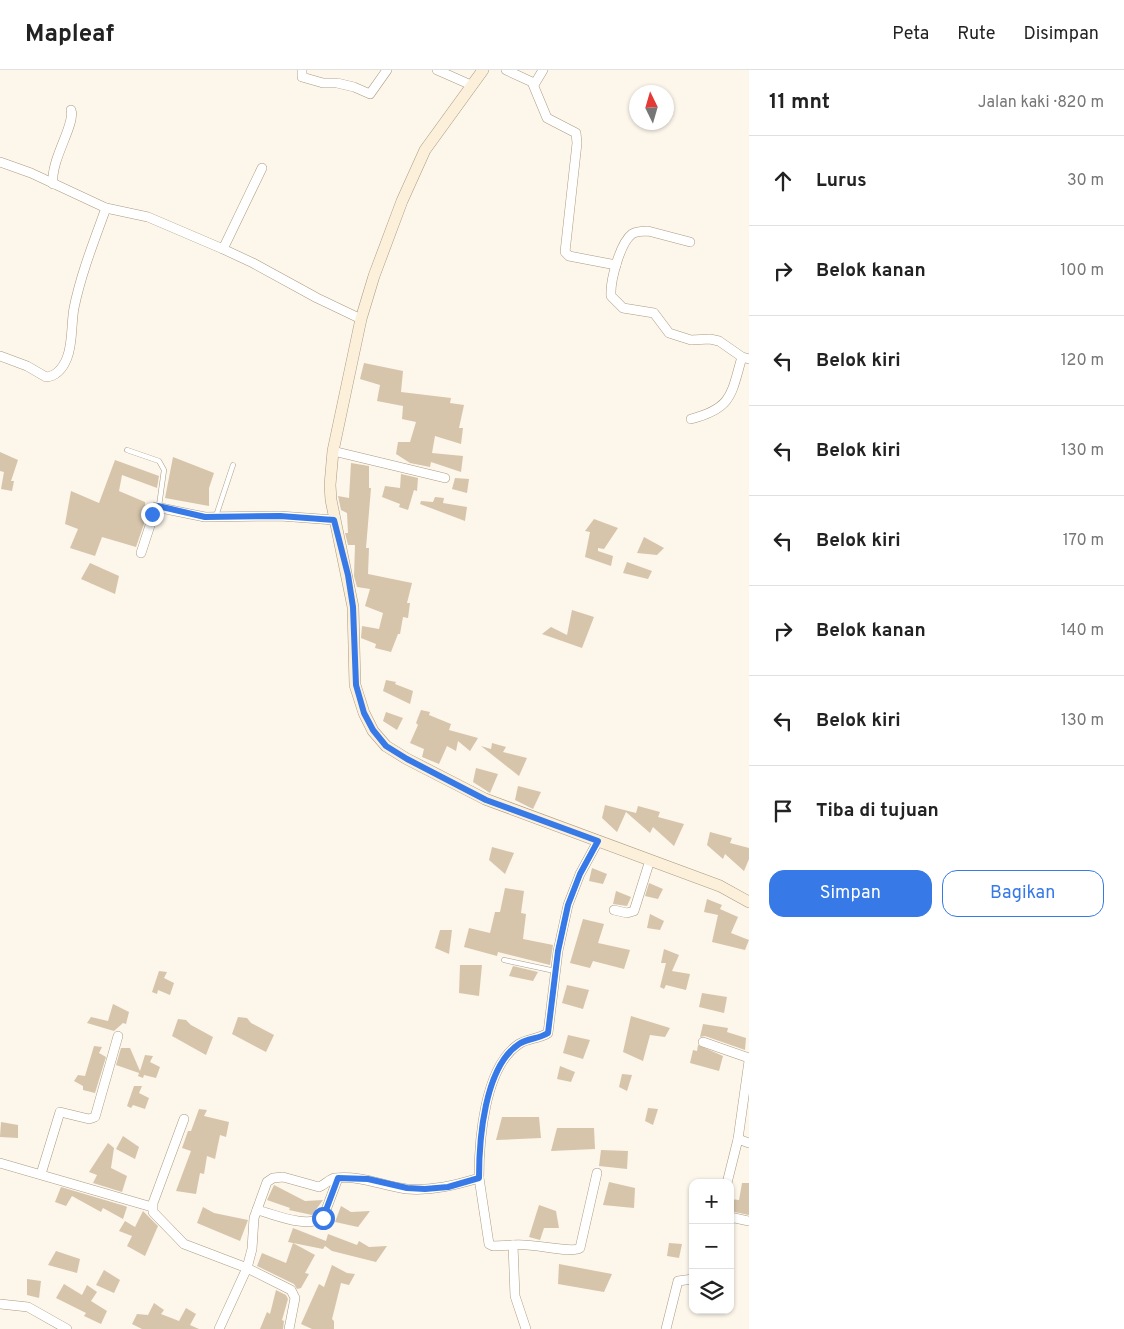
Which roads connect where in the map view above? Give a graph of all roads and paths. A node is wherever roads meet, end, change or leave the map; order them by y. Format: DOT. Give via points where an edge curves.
graph roads {
  1 [pos="302,70"];
  2 [pos="387,70"];
  3 [pos="437,70"];
  4 [pos="483,70"];
  5 [pos="506,70"];
  6 [pos="543,70"];
  7 [pos="470,85"];
  8 [pos="534,85"];
  9 [pos="70,110"];
  10 [pos="0,162"];
  11 [pos="262,168"];
  12 [pos="53,184"];
  13 [pos="106,208"];
  14 [pos="690,242"];
  15 [pos="223,249"];
  16 [pos="616,265"];
  17 [pos="361,320"];
  18 [pos="0,356"];
  19 [pos="745,358"];
  20 [pos="692,418"];
  21 [pos="127,450"];
  22 [pos="333,451"];
  23 [pos="233,465"];
  24 [pos="445,478"];
  25 [pos="158,506"];
  26 [pos="216,516"];
  27 [pos="334,520"];
  28 [pos="141,553"];
  29 [pos="598,841"];
  30 [pos="650,860"];
  31 [pos="749,902"];
  32 [pos="614,910"];
  33 [pos="504,960"];
  34 [pos="555,972"];
  35 [pos="118,1036"];
  36 [pos="703,1042"];
  37 [pos="749,1060"];
  38 [pos="184,1119"];
  39 [pos="745,1120"];
  40 [pos="738,1139"];
  41 [pos="749,1143"];
  42 [pos="0,1163"];
  43 [pos="597,1173"];
  44 [pos="41,1174"];
  45 [pos="338,1178"];
  46 [pos="479,1178"];
  47 [pos="728,1179"];
  48 [pos="152,1207"];
  49 [pos="257,1210"];
  50 [pos="734,1218"];
  51 [pos="749,1221"];
  52 [pos="512,1245"];
  53 [pos="247,1268"];
  54 [pos="689,1280"];
  55 [pos="0,1304"];
  56 [pos="67,1329"];
  57 [pos="219,1329"];
  58 [pos="290,1329"];
  59 [pos="526,1329"];
  60 [pos="666,1329"];
  1 -- 2 [label="street" via="302,77 354,87 370,94"];
  3 -- 7 [label="street"];
  4 -- 7 [label="street"];
  5 -- 8 [label="street"];
  6 -- 8 [label="street"];
  7 -- 17 [label="street" via="414,171"];
  8 -- 16 [label="street" via="547,118 576,133 565,252 569,256"];
  9 -- 12 [label="street" via="72,120 54,164"];
  10 -- 12 [label="street"];
  11 -- 15 [label="street"];
  12 -- 13 [label="street"];
  13 -- 15 [label="street" via="148,218"];
  13 -- 18 [label="street" via="77,293 68,358 61,369 46,377"];
  14 -- 16 [label="street" via="648,230 640,231 630,235"];
  15 -- 17 [label="street"];
  16 -- 19 [label="street" via="611,296 623,308 654,313 669,333 691,340 719,341"];
  17 -- 22 [label="street"];
  19 -- 20 [label="street" via="722,407"];
  21 -- 25 [label="lane" via="163,465"];
  22 -- 24 [label="street"];
  22 -- 27 [label="street" via="330,485"];
  23 -- 26 [label="lane"];
  25 -- 26 [label="street" via="184,514"];
  25 -- 28 [label="street" via="154,509"];
  26 -- 27 [label="street"];
  27 -- 29 [label="street" via="353,607 356,685 364,713 386,746 486,800"];
  29 -- 30 [label="street"];
  29 -- 34 [label="street" via="572,890"];
  30 -- 31 [label="street" via="720,886"];
  30 -- 32 [label="street" via="634,911"];
  33 -- 34 [label="lane"];
  34 -- 46 [label="street" via="548,1033 518,1045 508,1054 485,1101"];
  35 -- 44 [label="street" via="95,1117 89,1119 60,1112"];
  36 -- 37 [label="street"];
  37 -- 39 [label="street"];
  38 -- 48 [label="street"];
  39 -- 40 [label="street"];
  40 -- 41 [label="street"];
  40 -- 47 [label="street"];
  42 -- 44 [label="street"];
  43 -- 52 [label="street" via="580,1248 572,1251 544,1245"];
  44 -- 48 [label="street"];
  45 -- 46 [label="street" via="368,1179 425,1189 448,1187"];
  45 -- 49 [label="street" via="319,1187 283,1177 273,1178 267,1182"];
  45 -- 49 [label="street" via="323,1218 315,1222"];
  46 -- 52 [label="street" via="489,1244"];
  48 -- 53 [label="street" via="153,1212 184,1244"];
  49 -- 53 [label="street"];
  50 -- 51 [label="street"];
  52 -- 59 [label="street" via="516,1302"];
  53 -- 57 [label="street"];
  53 -- 58 [label="street" via="291,1290 295,1298"];
  54 -- 60 [label="street" via="678,1281"];
  55 -- 56 [label="street" via="28,1307"];
}
